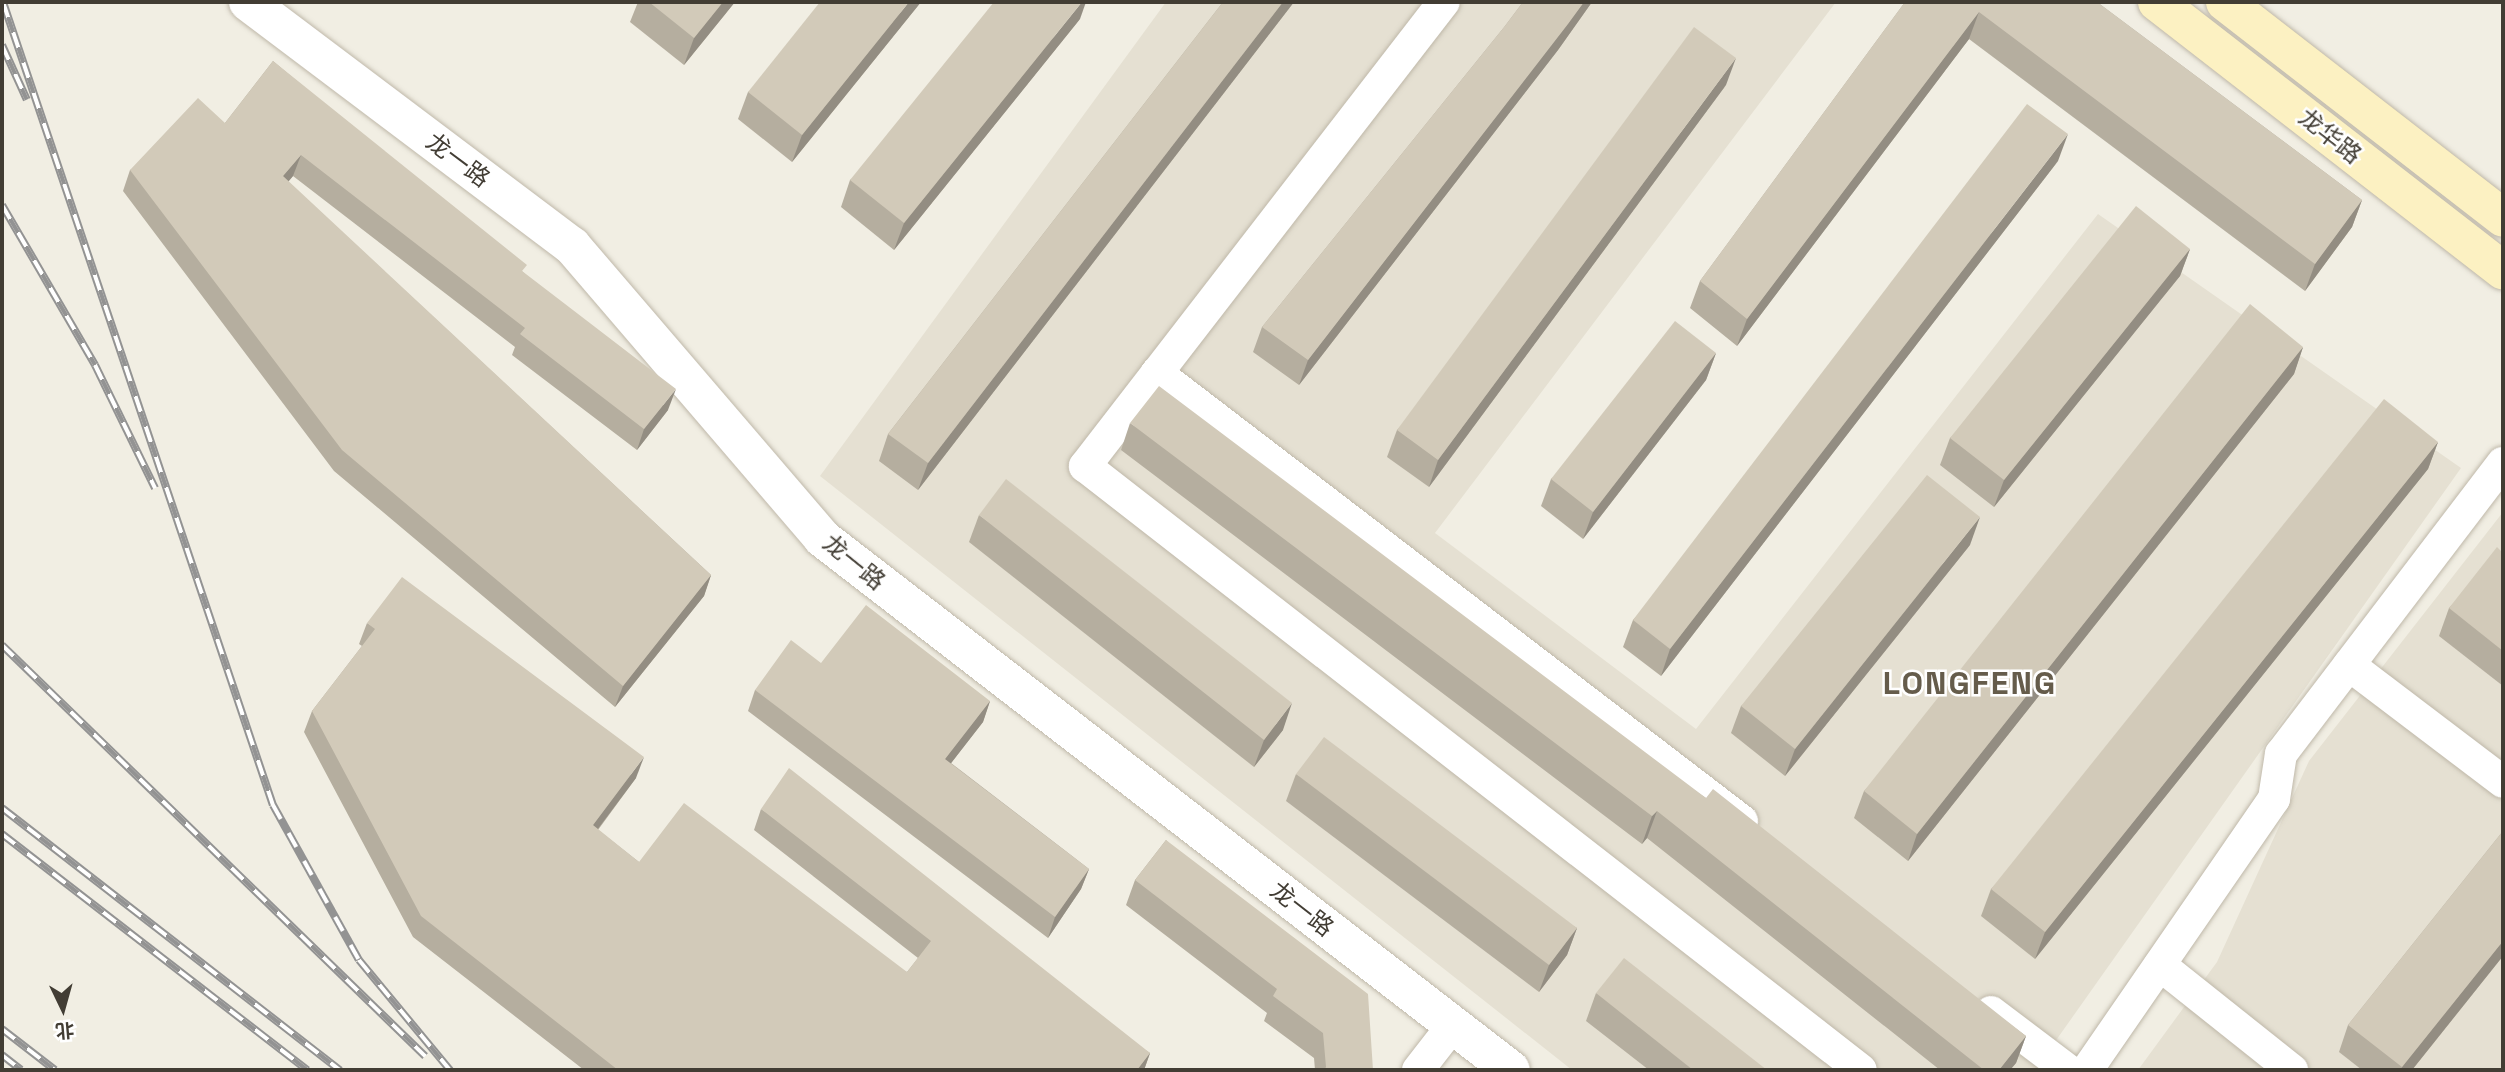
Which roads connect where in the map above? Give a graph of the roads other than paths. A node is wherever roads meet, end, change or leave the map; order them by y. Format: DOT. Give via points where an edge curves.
graph roads {
  1 [pos="248,2"];
  2 [pos="1444,2"];
  3 [pos="2157,2"];
  4 [pos="2225,2"];
  5 [pos="2503,218"];
  6 [pos="2503,270"];
  7 [pos="1157,373"];
  8 [pos="2503,463"];
  9 [pos="2349,666"];
  10 [pos="2503,782"];
  11 [pos="1768,841"];
  12 [pos="2160,965"];
  13 [pos="1968,994"];
  14 [pos="1453,1025"];
  15 [pos="1418,1070"];
  16 [pos="1511,1070"];
  17 [pos="1861,1070"];
  18 [pos="2068,1070"];
  19 [pos="2087,1070"];
  20 [pos="2292,1070"];
  1 -- 14 [label="street, 龙一路" via="572,246 822,538"];
  2 -- 7 [label="street"];
  3 -- 6 [label="main road, 龙华路"];
  4 -- 5 [label="main road"];
  7 -- 11 [label="street"];
  7 -- 17 [label="street" via="1085,466"];
  8 -- 9 [label="street"];
  9 -- 10 [label="street"];
  9 -- 12 [label="street" via="2281,754 2274,799"];
  12 -- 19 [label="street"];
  12 -- 20 [label="street"];
  13 -- 18 [label="street"];
  14 -- 15 [label="street"];
  14 -- 16 [label="street, 龙一路"];
}
